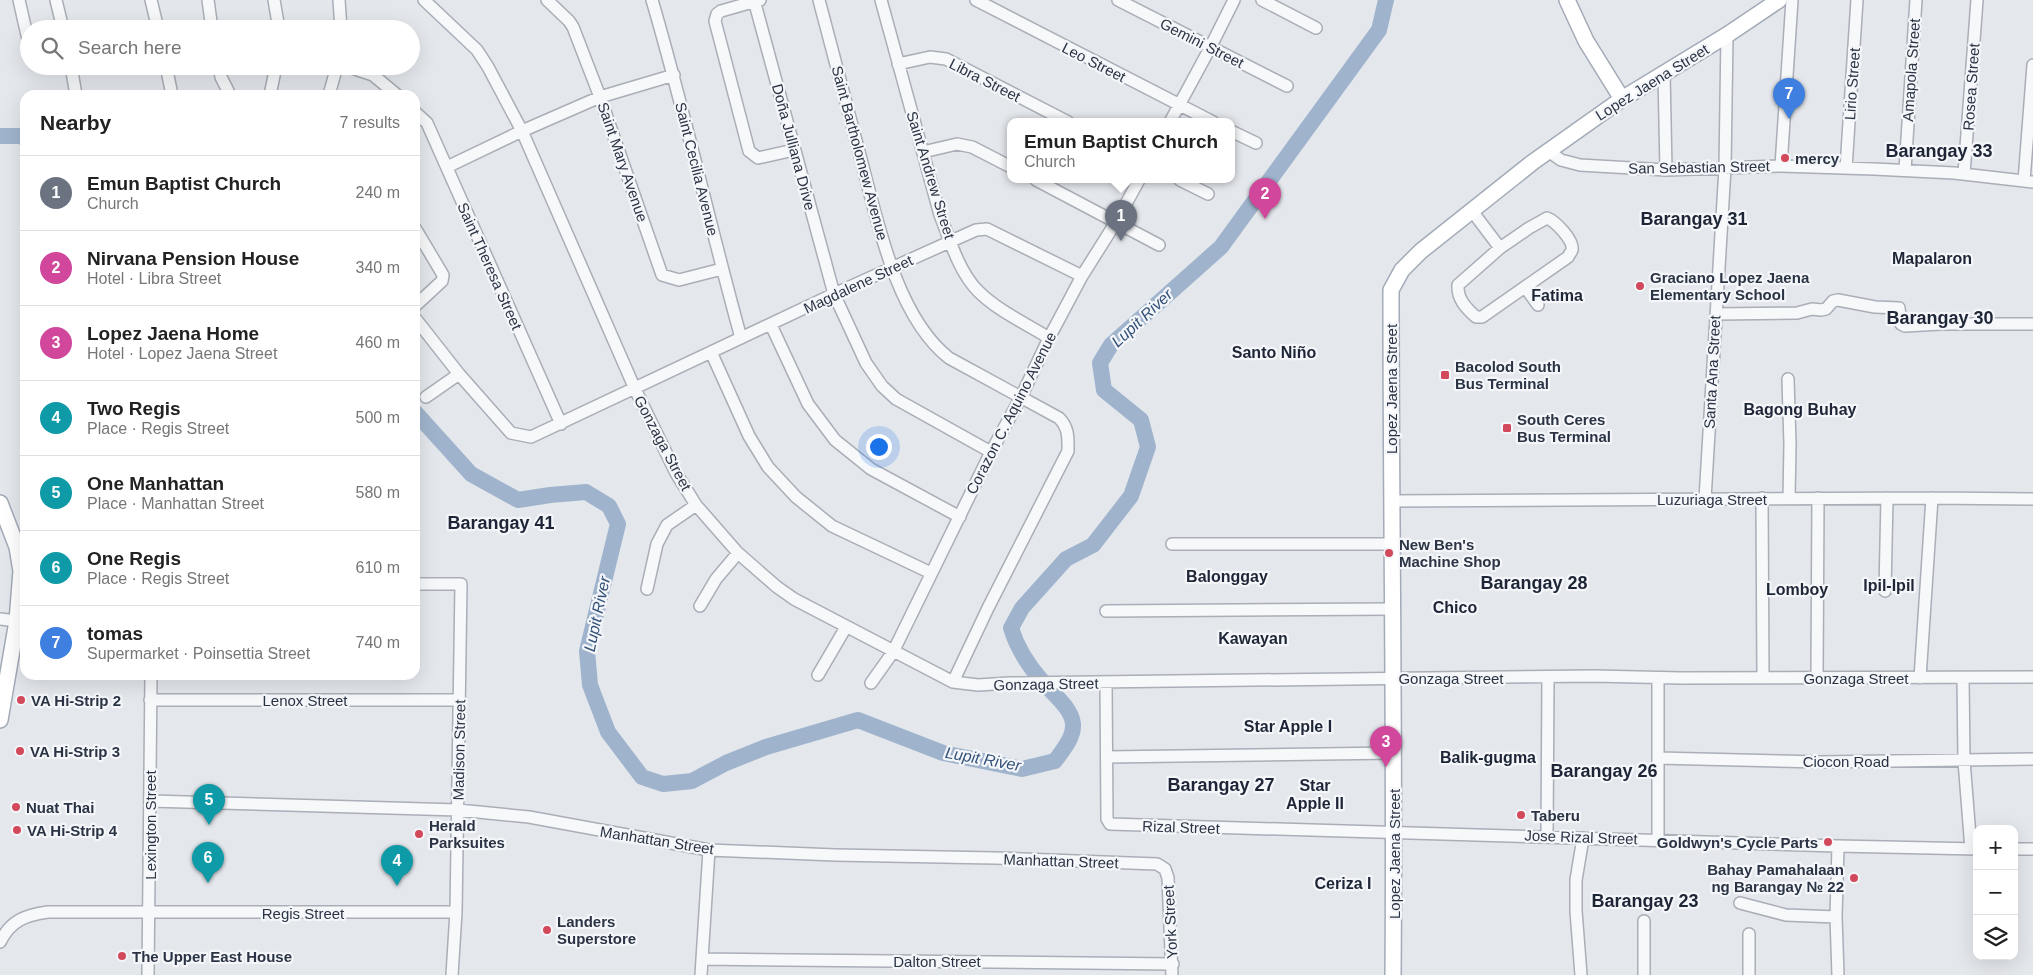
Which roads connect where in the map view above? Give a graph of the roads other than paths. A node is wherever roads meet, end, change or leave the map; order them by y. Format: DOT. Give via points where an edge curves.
graph roads {
  1 [pos="19,0"];
  2 [pos="56,0"];
  3 [pos="152,0"];
  4 [pos="208,0"];
  5 [pos="274,0"];
  6 [pos="339,0"];
  7 [pos="424,0"];
  8 [pos="547,0"];
  9 [pos="652,0"];
  10 [pos="819,0"];
  11 [pos="881,0"];
  12 [pos="976,0"];
  13 [pos="1118,0"];
  14 [pos="1234,0"];
  15 [pos="1262,0"];
  16 [pos="1567,0"];
  17 [pos="1779,0"];
  18 [pos="1792,0"];
  19 [pos="1857,0"];
  20 [pos="1916,0"];
  21 [pos="1978,0"];
  22 [pos="757,1"];
  23 [pos="24,20"];
  24 [pos="61,20"];
  25 [pos="156,20"];
  26 [pos="211,20"];
  27 [pos="277,20"];
  28 [pos="340,20"];
  29 [pos="1316,28"];
  30 [pos="1727,35"];
  31 [pos="1210,48"];
  32 [pos="898,64"];
  33 [pos="2033,65"];
  34 [pos="1664,73"];
  35 [pos="73,75"];
  36 [pos="168,75"];
  37 [pos="221,75"];
  38 [pos="274,75"];
  39 [pos="335,75"];
  40 [pos="373,75"];
  41 [pos="674,75"];
  42 [pos="1286,86"];
  43 [pos="75,90"];
  44 [pos="171,90"];
  45 [pos="228,90"];
  46 [pos="271,90"];
  47 [pos="330,90"];
  48 [pos="392,90"];
  49 [pos="600,97"];
  50 [pos="1622,99"];
  51 [pos="1179,106"];
  52 [pos="420,117"];
  53 [pos="1060,118"];
  54 [pos="1172,118"];
  55 [pos="1204,118"];
  56 [pos="427,123"];
  57 [pos="420,126"];
  58 [pos="522,131"];
  59 [pos="1235,133"];
  60 [pos="1256,143"];
  61 [pos="794,150"];
  62 [pos="1548,151"];
  63 [pos="923,152"];
  64 [pos="1007,165"];
  65 [pos="1781,166"];
  66 [pos="447,168"];
  67 [pos="1724,168"];
  68 [pos="1846,168"];
  69 [pos="1666,170"];
  70 [pos="1905,170"];
  71 [pos="1964,174"];
  72 [pos="2029,181"];
  73 [pos="1042,183"];
  74 [pos="1137,183"];
  75 [pos="1186,183"];
  76 [pos="1208,194"];
  77 [pos="1472,211"];
  78 [pos="1116,222"];
  79 [pos="420,236"];
  80 [pos="950,242"];
  81 [pos="1159,245"];
  82 [pos="1500,248"];
  83 [pos="893,267"];
  84 [pos="722,269"];
  85 [pos="1082,276"];
  86 [pos="1525,287"];
  87 [pos="834,294"];
  88 [pos="420,301"];
  89 [pos="1538,305"];
  90 [pos="1716,314"];
  91 [pos="420,324"];
  92 [pos="2033,324"];
  93 [pos="771,325"];
  94 [pos="741,338"];
  95 [pos="1049,338"];
  96 [pos="711,352"];
  97 [pos="459,374"];
  98 [pos="1788,379"];
  99 [pos="635,389"];
  100 [pos="426,397"];
  101 [pos="1021,397"];
  102 [pos="561,424"];
  103 [pos="991,452"];
  104 [pos="1762,498"];
  105 [pos="1789,498"];
  106 [pos="1818,498"];
  107 [pos="1888,498"];
  108 [pos="1932,498"];
  109 [pos="1705,499"];
  110 [pos="2033,499"];
  111 [pos="1391,500"];
  112 [pos="0,503"];
  113 [pos="696,505"];
  114 [pos="960,517"];
  115 [pos="1172,544"];
  116 [pos="1392,544"];
  117 [pos="20,545"];
  118 [pos="738,553"];
  119 [pos="931,573"];
  120 [pos="20,583"];
  121 [pos="420,584"];
  122 [pos="647,589"];
  123 [pos="1885,591"];
  124 [pos="700,606"];
  125 [pos="1393,609"];
  126 [pos="1106,611"];
  127 [pos="0,619"];
  128 [pos="17,621"];
  129 [pos="846,627"];
  130 [pos="893,652"];
  131 [pos="818,675"];
  132 [pos="1817,677"];
  133 [pos="2033,677"];
  134 [pos="1394,678"];
  135 [pos="1548,678"];
  136 [pos="1658,678"];
  137 [pos="1763,678"];
  138 [pos="1920,678"];
  139 [pos="1963,678"];
  140 [pos="151,680"];
  141 [pos="953,682"];
  142 [pos="1106,682"];
  143 [pos="871,683"];
  144 [pos="150,700"];
  145 [pos="459,700"];
  146 [pos="0,720"];
  147 [pos="1393,753"];
  148 [pos="1107,757"];
  149 [pos="1658,758"];
  150 [pos="2033,759"];
  151 [pos="1964,761"];
  152 [pos="150,801"];
  153 [pos="458,810"];
  154 [pos="1395,833"];
  155 [pos="1547,836"];
  156 [pos="1583,838"];
  157 [pos="1658,840"];
  158 [pos="1973,840"];
  159 [pos="1838,846"];
  160 [pos="1973,849"];
  161 [pos="2018,849"];
  162 [pos="2033,849"];
  163 [pos="709,850"];
  164 [pos="1165,869"];
  165 [pos="1740,903"];
  166 [pos="456,912"];
  167 [pos="149,914"];
  168 [pos="1836,917"];
  169 [pos="1644,920"];
  170 [pos="1749,934"];
  171 [pos="0,942"];
  172 [pos="702,959"];
  173 [pos="1172,969"];
  174 [pos="148,975"];
  175 [pos="452,975"];
  176 [pos="701,975"];
  177 [pos="1393,975"];
  178 [pos="1581,975"];
  179 [pos="1644,975"];
  180 [pos="1749,975"];
  181 [pos="1838,975"];
  1 -- 23 [label="street"];
  2 -- 24 [label="street"];
  3 -- 25 [label="street"];
  4 -- 26 [label="street"];
  5 -- 27 [label="street"];
  6 -- 28 [label="street"];
  7 -- 58 [label="street, Gonzaga Street" via="477,50"];
  8 -- 49 [label="street, Saint Mary Avenue" via="569,21"];
  9 -- 41 [label="street, Saint Cecilia Avenue"];
  10 -- 83 [label="street, Saint Bartholomew Avenue"];
  11 -- 32 [label="street, Saint Andrew Street"];
  12 -- 51 [label="street, Leo Street"];
  13 -- 31 [label="street, Gemini Street"];
  14 -- 31 [label="street"];
  15 -- 29 [label="street"];
  16 -- 50 [label="main road" via="1586,41"];
  17 -- 30 [label="main road, Lopez Jaena Street"];
  18 -- 65 [label="street"];
  19 -- 68 [label="street, Lirio Street"];
  20 -- 70 [label="street, Amapola Street"];
  21 -- 71 [label="street, Rosea Street"];
  22 -- 61 [label="street, Doña Julliana Drive"];
  22 -- 61 [label="street" via="721,11 715,21 749,151 758,158"];
  30 -- 34 [label="main road, Lopez Jaena Street"];
  30 -- 67 [label="street, Santa Ana Street"];
  31 -- 42 [label="street, Gemini Street"];
  31 -- 51 [label="street"];
  32 -- 53 [label="street, Libra Street" via="930,57 946,59"];
  32 -- 63 [label="street, Saint Andrew Street"];
  33 -- 72 [label="street"];
  34 -- 50 [label="main road, Lopez Jaena Street"];
  34 -- 69 [label="street"];
  35 -- 43 [label="street"];
  36 -- 44 [label="street"];
  37 -- 45 [label="street"];
  38 -- 46 [label="street"];
  39 -- 47 [label="street"];
  40 -- 48 [label="street"];
  41 -- 49 [label="street"];
  41 -- 84 [label="street, Saint Cecilia Avenue"];
  49 -- 58 [label="street"];
  49 -- 84 [label="street, Saint Mary Avenue" via="662,275 679,280"];
  50 -- 62 [label="main road, Lopez Jaena Street"];
  51 -- 54 [label="street"];
  51 -- 55 [label="street, Leo Street"];
  52 -- 56 [label="street, Saint Theresa Street"];
  56 -- 57 [label="street"];
  56 -- 66 [label="street, Saint Theresa Street"];
  58 -- 66 [label="street"];
  58 -- 99 [label="street, Gonzaga Street"];
  59 -- 60 [label="street"];
  61 -- 87 [label="street, Doña Julliana Drive"];
  62 -- 69 [label="street, San Sebastian Street" via="1561,160 1580,166"];
  62 -- 77 [label="main road, Lopez Jaena Street"];
  63 -- 64 [label="street" via="957,144"];
  63 -- 80 [label="street, Saint Andrew Street"];
  65 -- 67 [label="street, San Sebastian Street"];
  65 -- 68 [label="street, San Sebastian Street"];
  66 -- 102 [label="street, Saint Theresa Street"];
  67 -- 69 [label="street, San Sebastian Street"];
  67 -- 90 [label="street, Santa Ana Street"];
  68 -- 70 [label="street, San Sebastian Street"];
  70 -- 71 [label="street, San Sebastian Street"];
  71 -- 72 [label="street, San Sebastian Street"];
  73 -- 78 [label="street"];
  74 -- 78 [label="street, Corazon C. Aquino Avenue"];
  75 -- 76 [label="street"];
  77 -- 82 [label="street"];
  77 -- 111 [label="main road, Lopez Jaena Street" via="1411,260 1391,290"];
  78 -- 81 [label="street"];
  78 -- 85 [label="street, Corazon C. Aquino Avenue"];
  79 -- 88 [label="street" via="444,274"];
  80 -- 83 [label="street, Magdalene Street"];
  80 -- 85 [label="street, Magdalene Street" via="968,233 987,229"];
  80 -- 95 [label="street, Saint Andrew Street" via="977,290 997,307"];
  82 -- 86 [label="street" via="1458,284 1460,299 1476,317 1482,317"];
  82 -- 86 [label="street" via="1547,218 1554,221 1572,244 1568,257"];
  83 -- 87 [label="street, Magdalene Street"];
  83 -- 101 [label="street, Saint Bartholomew Avenue" via="898,284 936,348"];
  84 -- 94 [label="street, Saint Cecilia Avenue"];
  85 -- 95 [label="street, Corazon C. Aquino Avenue"];
  86 -- 89 [label="street"];
  87 -- 93 [label="street, Magdalene Street"];
  87 -- 103 [label="street, Doña Julliana Drive" via="866,363 882,386 923,416"];
  90 -- 92 [label="street" via="1801,313 1826,309 1838,300 1899,308 1900,324 1905,326"];
  90 -- 109 [label="street, Santa Ana Street"];
  91 -- 97 [label="street, Magdalene Street"];
  93 -- 94 [label="street, Magdalene Street"];
  93 -- 114 [label="street" via="808,404 835,440 871,468"];
  94 -- 96 [label="street, Magdalene Street"];
  95 -- 101 [label="street, Corazon C. Aquino Avenue"];
  96 -- 99 [label="street, Magdalene Street"];
  96 -- 119 [label="street" via="749,436 768,467 796,497 832,526"];
  97 -- 100 [label="street"];
  97 -- 102 [label="street, Magdalene Street" via="511,433 531,437"];
  98 -- 105 [label="street"];
  99 -- 102 [label="street, Magdalene Street"];
  99 -- 113 [label="street, Gonzaga Street"];
  101 -- 103 [label="street, Corazon C. Aquino Avenue"];
  101 -- 141 [label="street, Saint Bartholomew Avenue" via="1050,412 1066,425 1068,452"];
  103 -- 114 [label="street, Corazon C. Aquino Avenue"];
  104 -- 105 [label="street, Luzuriaga Street"];
  104 -- 109 [label="street, Luzuriaga Street"];
  104 -- 137 [label="street"];
  105 -- 106 [label="street, Luzuriaga Street"];
  106 -- 107 [label="street, Luzuriaga Street"];
  106 -- 132 [label="street"];
  107 -- 108 [label="street, Luzuriaga Street"];
  107 -- 123 [label="street"];
  108 -- 110 [label="street, Luzuriaga Street"];
  108 -- 138 [label="street"];
  109 -- 111 [label="street, Luzuriaga Street"];
  111 -- 116 [label="main road, Lopez Jaena Street"];
  112 -- 117 [label="main road"];
  113 -- 118 [label="street, Gonzaga Street"];
  113 -- 122 [label="street" via="667,526 657,544"];
  114 -- 119 [label="street, Corazon C. Aquino Avenue"];
  115 -- 116 [label="street"];
  116 -- 125 [label="main road, Lopez Jaena Street"];
  118 -- 124 [label="street" via="716,579"];
  118 -- 129 [label="street, Gonzaga Street" via="794,599"];
  119 -- 130 [label="street, Corazon C. Aquino Avenue"];
  120 -- 128 [label="main road"];
  121 -- 145 [label="street, Madison Street" via="461,584"];
  125 -- 126 [label="street"];
  125 -- 134 [label="main road, Lopez Jaena Street"];
  127 -- 128 [label="street"];
  128 -- 146 [label="main road"];
  129 -- 130 [label="street, Gonzaga Street"];
  129 -- 131 [label="street"];
  130 -- 141 [label="street, Gonzaga Street"];
  130 -- 143 [label="street, Corazon C. Aquino Avenue"];
  132 -- 137 [label="street, Gonzaga Street"];
  132 -- 138 [label="street, Gonzaga Street"];
  133 -- 139 [label="street, Gonzaga Street"];
  134 -- 135 [label="street, Gonzaga Street"];
  134 -- 142 [label="street, Gonzaga Street"];
  134 -- 147 [label="main road, Lopez Jaena Street"];
  135 -- 136 [label="street, Gonzaga Street"];
  135 -- 155 [label="street"];
  136 -- 137 [label="street, Gonzaga Street"];
  136 -- 149 [label="street"];
  138 -- 139 [label="street, Gonzaga Street"];
  139 -- 151 [label="street"];
  140 -- 144 [label="street, Lexington Street"];
  141 -- 142 [label="street, Gonzaga Street" via="978,685"];
  142 -- 148 [label="street, Rizal Street"];
  144 -- 145 [label="street, Lenox Street"];
  144 -- 152 [label="street, Lexington Street"];
  145 -- 153 [label="street, Madison Street"];
  147 -- 148 [label="street"];
  147 -- 154 [label="main road, Lopez Jaena Street"];
  148 -- 154 [label="street, Rizal Street" via="1107,819 1110,824"];
  149 -- 151 [label="street, Ciocon Road"];
  149 -- 157 [label="street"];
  150 -- 151 [label="street, Ciocon Road"];
  151 -- 158 [label="street"];
  152 -- 153 [label="street, Manhattan Street"];
  152 -- 167 [label="street, Lexington Street"];
  153 -- 163 [label="street, Manhattan Street" via="529,818"];
  153 -- 166 [label="street, Madison Street"];
  154 -- 155 [label="street, Jose Rizal Street"];
  154 -- 177 [label="main road, Lopez Jaena Street"];
  155 -- 156 [label="street, Jose Rizal Street"];
  156 -- 157 [label="street, Jose Rizal Street"];
  156 -- 178 [label="street" via="1576,880"];
  157 -- 159 [label="street, Jose Rizal Street"];
  159 -- 160 [label="street, Jose Rizal Street"];
  159 -- 168 [label="street"];
  161 -- 162 [label="street"];
  163 -- 164 [label="street, Manhattan Street" via="1156,864"];
  163 -- 172 [label="street"];
  164 -- 173 [label="street, York Street"];
  165 -- 168 [label="street" via="1786,916"];
  166 -- 167 [label="street, Regis Street"];
  166 -- 175 [label="street, Madison Street"];
  167 -- 171 [label="street, Regis Street" via="36,914 12,924"];
  167 -- 174 [label="street, Lexington Street"];
  168 -- 181 [label="street"];
  169 -- 179 [label="street"];
  170 -- 180 [label="street"];
  172 -- 173 [label="street, Dalton Street"];
  172 -- 176 [label="street"];
}
